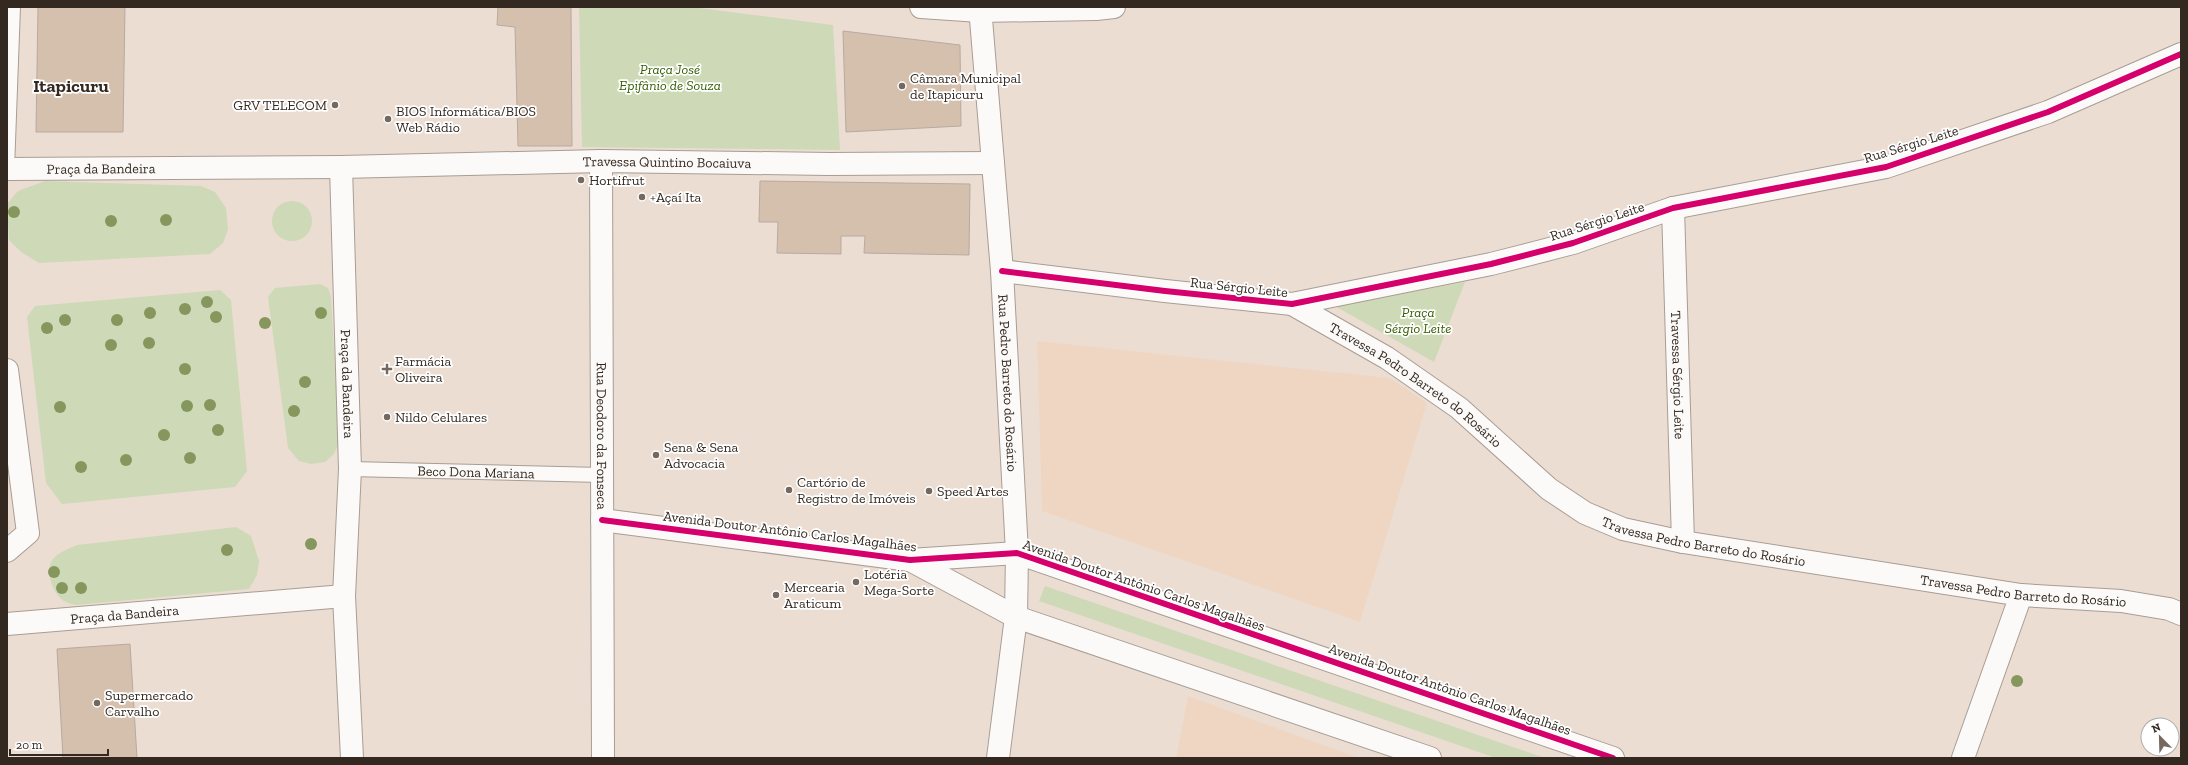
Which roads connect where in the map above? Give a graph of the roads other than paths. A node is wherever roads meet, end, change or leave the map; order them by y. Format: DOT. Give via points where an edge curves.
graph roads {
  1 [pos="13,7"];
  2 [pos="921,7"];
  3 [pos="1114,7"];
  4 [pos="980,9"];
  5 [pos="2181,54"];
  6 [pos="601,161"];
  7 [pos="993,163"];
  8 [pos="341,168"];
  9 [pos="7,169"];
  10 [pos="1673,208"];
  11 [pos="1002,271"];
  12 [pos="1292,304"];
  13 [pos="7,370"];
  14 [pos="350,470"];
  15 [pos="602,475"];
  16 [pos="602,520"];
  17 [pos="1682,542"];
  18 [pos="7,551"];
  19 [pos="1017,553"];
  20 [pos="910,560"];
  21 [pos="2021,595"];
  22 [pos="344,596"];
  23 [pos="2181,614"];
  24 [pos="1016,616"];
  25 [pos="7,624"];
  26 [pos="352,758"];
  27 [pos="603,758"];
  28 [pos="998,758"];
  29 [pos="1430,758"];
  30 [pos="1613,758"];
  31 [pos="1962,758"];
  1 -- 9 [label="lane"];
  2 -- 4 [label="street"];
  3 -- 4 [label="street"];
  4 -- 7 [label="street, Rua Pedro Barreto do Rosário"];
  5 -- 10 [label="street, Rua Sérgio Leite" via="2048,112 1886,167"];
  6 -- 7 [label="street, Travessa Quintino Bocaiuva"];
  6 -- 8 [label="street, Travessa Quintino Bocaiuva"];
  6 -- 15 [label="street, Rua Deodoro da Fonseca"];
  7 -- 11 [label="street, Rua Pedro Barreto do Rosário"];
  8 -- 9 [label="street, Praça da Bandeira"];
  8 -- 14 [label="street, Praça da Bandeira"];
  10 -- 12 [label="street, Rua Sérgio Leite" via="1572,243 1491,264"];
  10 -- 17 [label="street, Travessa Sérgio Leite"];
  11 -- 12 [label="street, Rua Sérgio Leite" via="1165,292"];
  11 -- 19 [label="street, Rua Pedro Barreto do Rosário"];
  12 -- 17 [label="street, Travessa Pedro Barreto do Rosário" via="1387,358 1459,408 1549,490 1585,513 1622,529"];
  13 -- 18 [label="street" via="28,533"];
  14 -- 15 [label="lane, Beco Dona Mariana"];
  14 -- 22 [label="street, Praça da Bandeira"];
  15 -- 16 [label="street, Rua Deodoro da Fonseca"];
  16 -- 20 [label="street, Avenida Doutor Antônio Carlos Magalhães"];
  16 -- 27 [label="street, Rua Deodoro da Fonseca"];
  17 -- 21 [label="street, Travessa Pedro Barreto do Rosário"];
  19 -- 20 [label="street, Avenida Doutor Antônio Carlos Magalhães"];
  19 -- 24 [label="street, Rua Pedro Barreto do Rosário"];
  19 -- 30 [label="street, Avenida Doutor Antônio Carlos Magalhães"];
  20 -- 24 [label="street, Avenida Doutor Antônio Carlos Magalhães"];
  21 -- 23 [label="street, Travessa Pedro Barreto do Rosário" via="2121,601 2169,609"];
  21 -- 31 [label="street"];
  22 -- 25 [label="street, Praça da Bandeira"];
  22 -- 26 [label="street"];
  24 -- 28 [label="street, Rua Pedro Barreto do Rosário"];
  24 -- 29 [label="street, Avenida Doutor Antônio Carlos Magalhães"];
}
